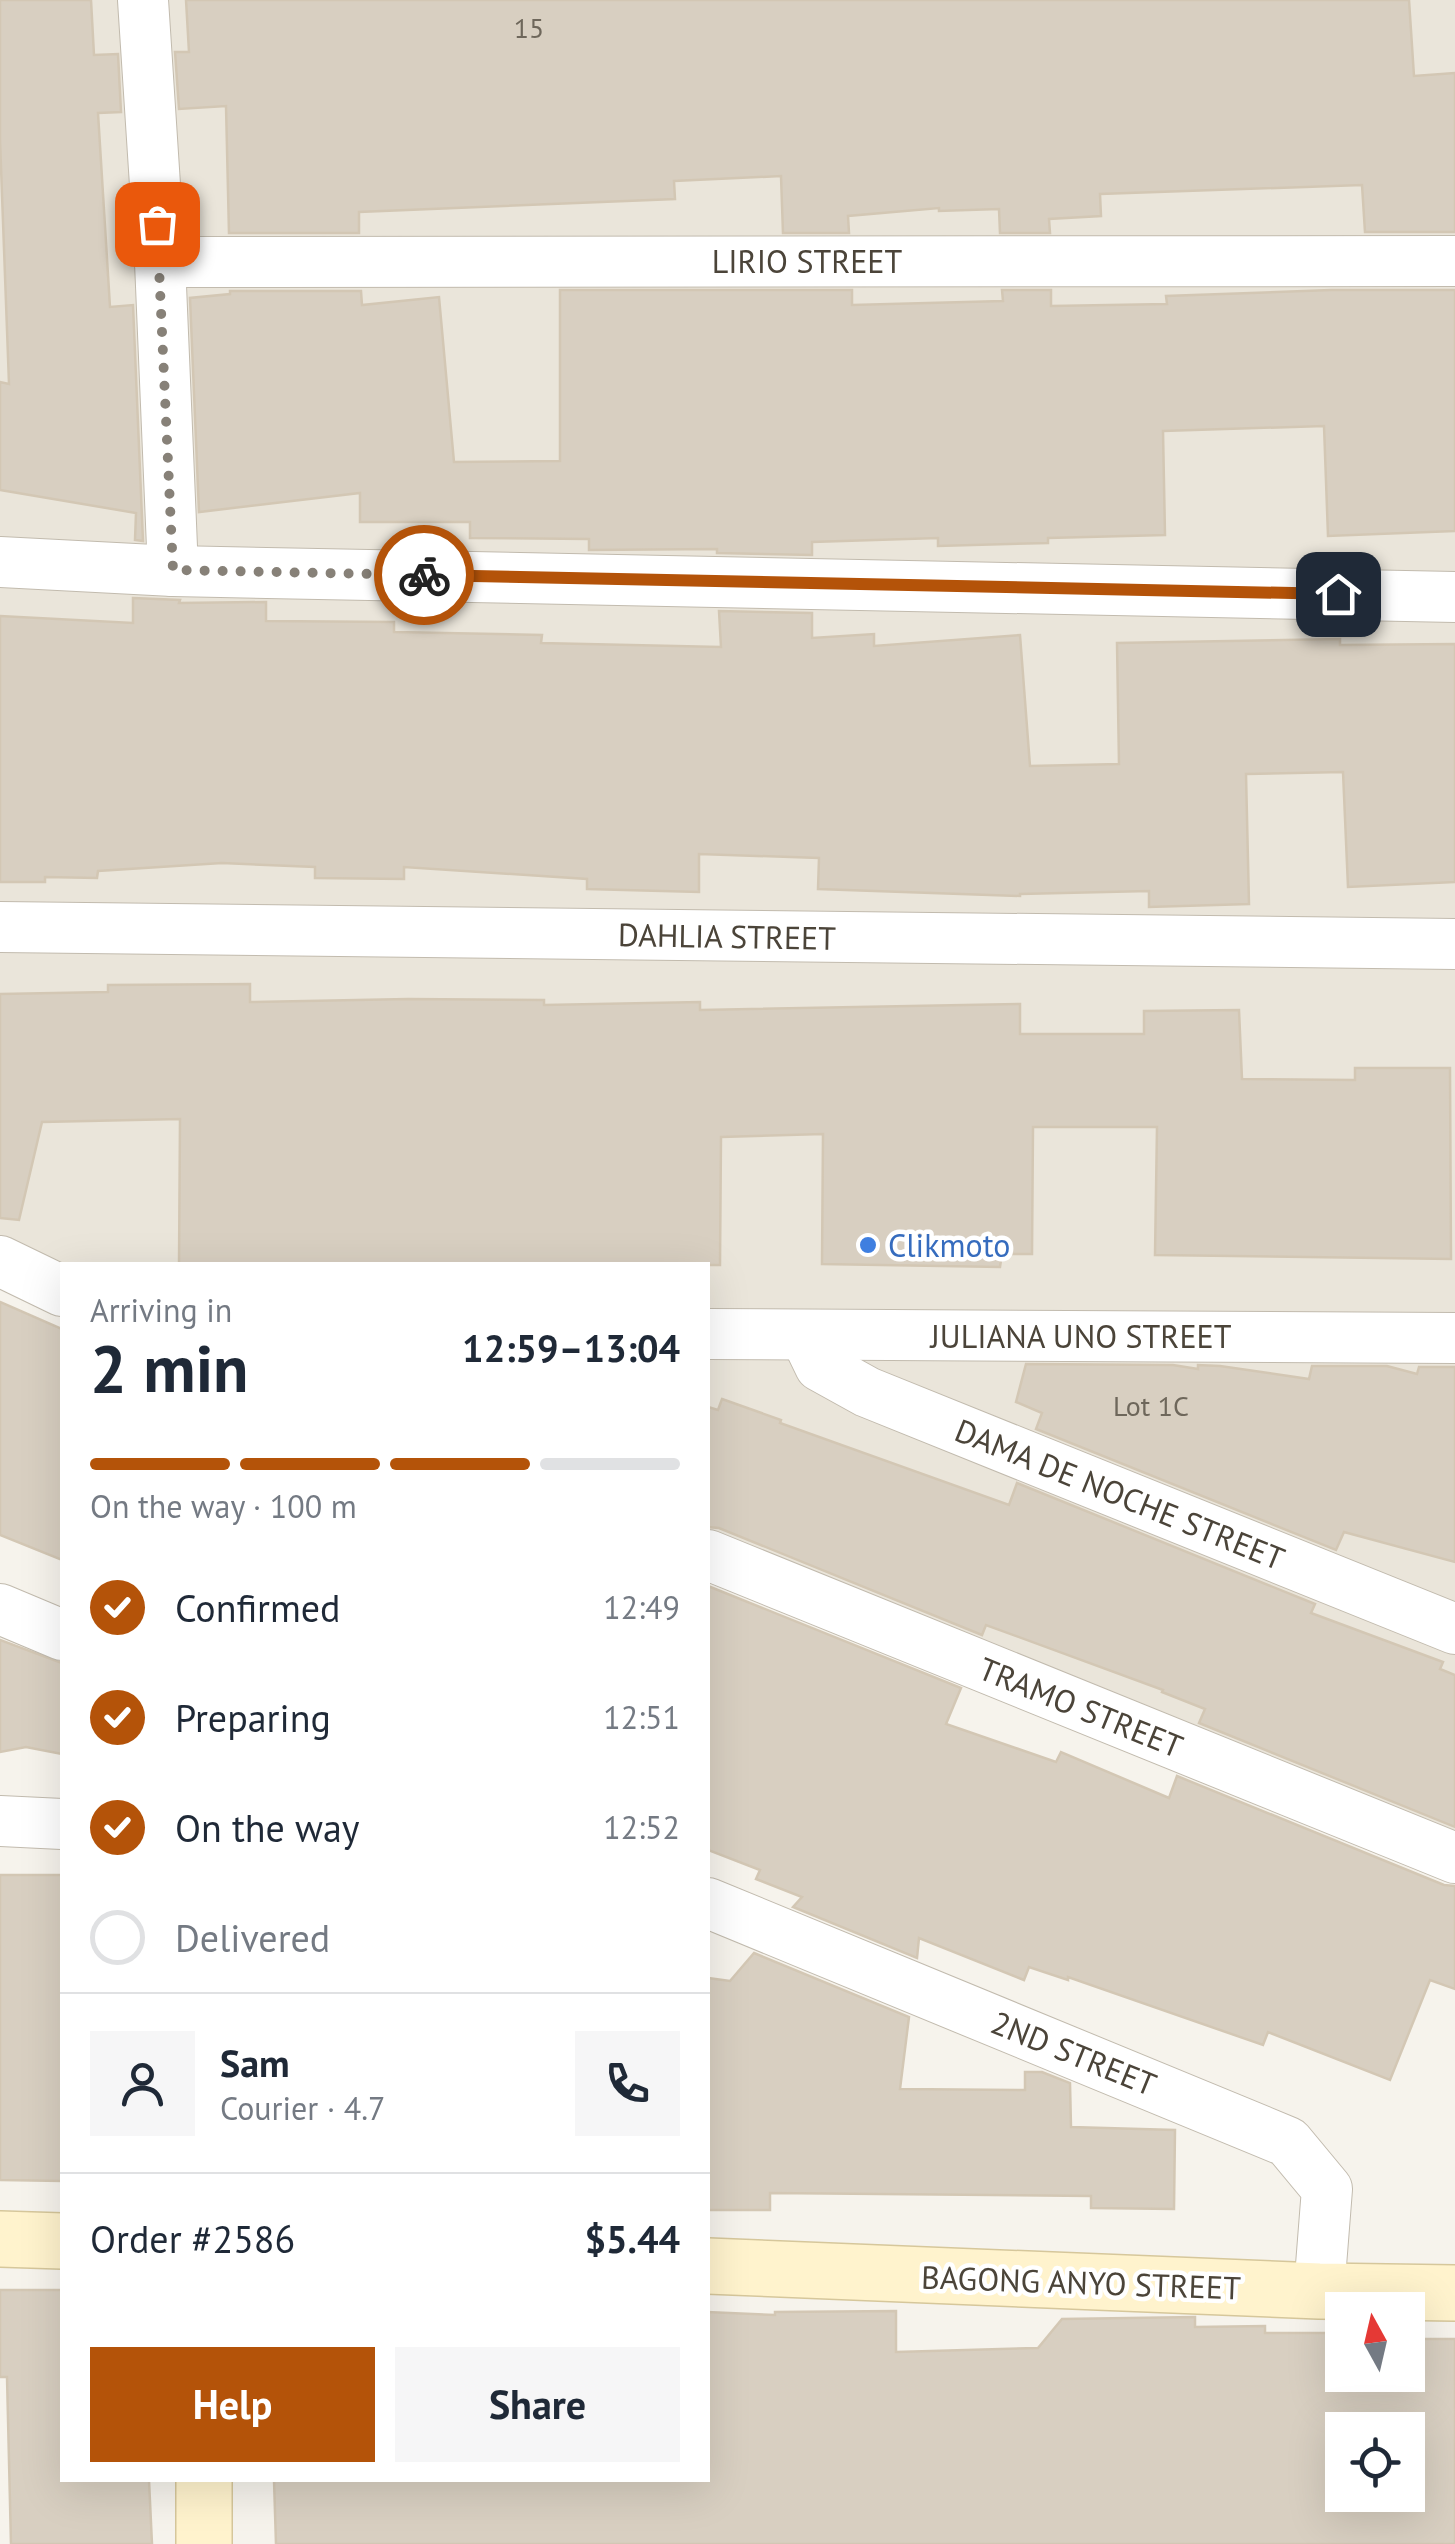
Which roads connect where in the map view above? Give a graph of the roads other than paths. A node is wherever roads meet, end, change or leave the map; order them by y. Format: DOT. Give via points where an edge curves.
graph roads {
  1 [pos="143,0"];
  2 [pos="1455,261"];
  3 [pos="160,262"];
  4 [pos="0,562"];
  5 [pos="173,570"];
  6 [pos="1455,597"];
  7 [pos="0,927"];
  8 [pos="1455,944"];
  9 [pos="0,1261"];
  10 [pos="60,1289"];
  11 [pos="710,1334"];
  12 [pos="805,1335"];
  13 [pos="1455,1338"];
  14 [pos="710,1556"];
  15 [pos="0,1608"];
  16 [pos="1455,1629"];
  17 [pos="60,1634"];
  18 [pos="0,1821"];
  19 [pos="60,1824"];
  20 [pos="1455,1858"];
  21 [pos="710,1904"];
  22 [pos="0,2239"];
  23 [pos="60,2241"];
  24 [pos="710,2266"];
  25 [pos="1319,2291"];
  26 [pos="1455,2293"];
  27 [pos="204,2482"];
  28 [pos="204,2544"];
  1 -- 3 [label="street"];
  2 -- 3 [label="street, LIRIO STREET"];
  3 -- 5 [label="street"];
  4 -- 5 [label="street"];
  5 -- 6 [label="street"];
  7 -- 8 [label="street, DAHLIA STREET"];
  9 -- 10 [label="street"];
  11 -- 12 [label="street, JULIANA UNO STREET"];
  12 -- 13 [label="street, JULIANA UNO STREET"];
  12 -- 16 [label="street, DAMA DE NOCHE STREET" via="820,1366 867,1392"];
  14 -- 20 [label="street, TRAMO STREET"];
  15 -- 17 [label="street"];
  18 -- 19 [label="street"];
  21 -- 25 [label="street, 2ND STREET" via="1288,2142 1327,2189"];
  22 -- 23 [label="street"];
  24 -- 25 [label="street, BAGONG ANYO STREET"];
  25 -- 26 [label="street, BAGONG ANYO STREET"];
  27 -- 28 [label="street"];
}
